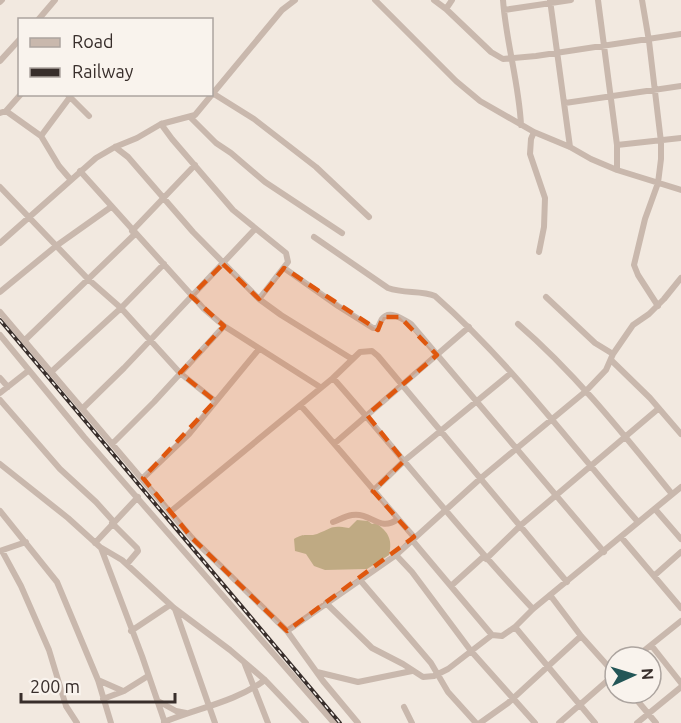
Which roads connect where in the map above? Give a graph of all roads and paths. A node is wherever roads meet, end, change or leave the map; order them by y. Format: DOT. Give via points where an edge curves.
graph roads {
  1 [pos="55,0"];
  2 [pos="295,0"];
  3 [pos="375,0"];
  4 [pos="434,0"];
  5 [pos="452,0"];
  6 [pos="503,0"];
  7 [pos="572,0"];
  8 [pos="598,0"];
  9 [pos="642,0"];
  10 [pos="550,1"];
  11 [pos="446,9"];
  12 [pos="504,10"];
  13 [pos="40,18"];
  14 [pos="681,34"];
  15 [pos="18,41"];
  16 [pos="649,41"];
  17 [pos="604,46"];
  18 [pos="557,53"];
  19 [pos="511,58"];
  20 [pos="0,61"];
  21 [pos="681,86"];
  22 [pos="654,91"];
  23 [pos="214,94"];
  24 [pos="19,96"];
  25 [pos="68,96"];
  26 [pos="212,96"];
  27 [pos="611,96"];
  28 [pos="566,103"];
  29 [pos="3,112"];
  30 [pos="89,116"];
  31 [pos="190,117"];
  32 [pos="161,124"];
  33 [pos="521,125"];
  34 [pos="534,132"];
  35 [pos="41,136"];
  36 [pos="681,138"];
  37 [pos="661,142"];
  38 [pos="617,145"];
  39 [pos="115,147"];
  40 [pos="570,147"];
  41 [pos="195,165"];
  42 [pos="617,170"];
  43 [pos="80,171"];
  44 [pos="71,180"];
  45 [pos="658,183"];
  46 [pos="0,187"];
  47 [pos="681,190"];
  48 [pos="163,198"];
  49 [pos="111,207"];
  50 [pos="29,216"];
  51 [pos="369,217"];
  52 [pos="255,229"];
  53 [pos="342,232"];
  54 [pos="134,233"];
  55 [pos="314,237"];
  56 [pos="0,243"];
  57 [pos="56,246"];
  58 [pos="539,252"];
  59 [pos="164,264"];
  60 [pos="223,264"];
  61 [pos="284,268"];
  62 [pos="681,278"];
  63 [pos="88,279"];
  64 [pos="0,292"];
  65 [pos="191,296"];
  66 [pos="546,297"];
  67 [pos="259,299"];
  68 [pos="658,306"];
  69 [pos="121,308"];
  70 [pos="0,312"];
  71 [pos="518,324"];
  72 [pos="224,326"];
  73 [pos="469,327"];
  74 [pos="0,335"];
  75 [pos="150,340"];
  76 [pos="24,341"];
  77 [pos="259,349"];
  78 [pos="437,355"];
  79 [pos="612,357"];
  80 [pos="352,359"];
  81 [pos="28,371"];
  82 [pos="50,373"];
  83 [pos="180,373"];
  84 [pos="511,373"];
  85 [pos="0,378"];
  86 [pos="333,378"];
  87 [pos="401,385"];
  88 [pos="8,387"];
  89 [pos="320,387"];
  90 [pos="586,391"];
  91 [pos="0,393"];
  92 [pos="0,400"];
  93 [pos="215,401"];
  94 [pos="476,402"];
  95 [pos="301,406"];
  96 [pos="82,409"];
  97 [pos="658,409"];
  98 [pos="367,415"];
  99 [pos="550,419"];
  100 [pos="440,430"];
  101 [pos="681,434"];
  102 [pos="626,436"];
  103 [pos="112,443"];
  104 [pos="335,443"];
  105 [pos="516,449"];
  106 [pos="404,461"];
  107 [pos="0,464"];
  108 [pos="590,466"];
  109 [pos="142,478"];
  110 [pos="481,478"];
  111 [pos="681,486"];
  112 [pos="373,491"];
  113 [pos="672,494"];
  114 [pos="138,497"];
  115 [pos="556,497"];
  116 [pos="655,509"];
  117 [pos="445,510"];
  118 [pos="0,511"];
  119 [pos="170,512"];
  120 [pos="398,519"];
  121 [pos="333,522"];
  122 [pos="638,522"];
  123 [pos="113,523"];
  124 [pos="521,525"];
  125 [pos="621,537"];
  126 [pos="413,538"];
  127 [pos="681,539"];
  128 [pos="26,542"];
  129 [pos="98,545"];
  130 [pos="1,551"];
  131 [pos="604,552"];
  132 [pos="681,552"];
  133 [pos="396,555"];
  134 [pos="484,558"];
  135 [pos="127,564"];
  136 [pos="655,575"];
  137 [pos="360,580"];
  138 [pos="567,582"];
  139 [pos="451,586"];
  140 [pos="550,596"];
  141 [pos="326,603"];
  142 [pos="172,606"];
  143 [pos="681,608"];
  144 [pos="533,609"];
  145 [pos="681,621"];
  146 [pos="515,627"];
  147 [pos="131,631"];
  148 [pos="287,631"];
  149 [pos="492,635"];
  150 [pos="581,636"];
  151 [pos="651,645"];
  152 [pos="471,651"];
  153 [pos="243,661"];
  154 [pos="603,661"];
  155 [pos="663,661"];
  156 [pos="547,666"];
  157 [pos="317,672"];
  158 [pos="412,672"];
  159 [pos="438,675"];
  160 [pos="148,676"];
  161 [pos="98,680"];
  162 [pos="265,680"];
  163 [pos="603,684"];
  164 [pos="681,685"];
  165 [pos="253,688"];
  166 [pos="124,691"];
  167 [pos="513,698"];
  168 [pos="104,699"];
  169 [pos="158,701"];
  170 [pos="580,704"];
  171 [pos="641,705"];
  172 [pos="404,707"];
  173 [pos="209,708"];
  174 [pos="187,713"];
  175 [pos="648,714"];
  176 [pos="165,722"];
  177 [pos="77,723"];
  178 [pos="111,723"];
  179 [pos="215,723"];
  180 [pos="268,723"];
  181 [pos="306,723"];
  182 [pos="333,723"];
  183 [pos="358,723"];
  184 [pos="412,723"];
  185 [pos="478,723"];
  186 [pos="535,723"];
  187 [pos="559,723"];
  188 [pos="595,723"];
  189 [pos="637,723"];
  190 [pos="656,723"];
  1 -- 13 [label="street"];
  2 -- 23 [label="street" via="282,10"];
  3 -- 33 [label="street" via="456,81 480,101"];
  4 -- 11 [label="street"];
  5 -- 11 [label="street"];
  6 -- 12 [label="street"];
  7 -- 10 [label="street"];
  8 -- 17 [label="street"];
  9 -- 16 [label="street"];
  10 -- 12 [label="street"];
  10 -- 18 [label="street"];
  11 -- 19 [label="street" via="491,52"];
  12 -- 19 [label="street"];
  14 -- 16 [label="street"];
  15 -- 20 [label="street"];
  16 -- 17 [label="street"];
  16 -- 22 [label="street"];
  17 -- 18 [label="street"];
  17 -- 27 [label="street"];
  18 -- 19 [label="street"];
  18 -- 28 [label="street"];
  19 -- 33 [label="street"];
  21 -- 22 [label="street"];
  22 -- 27 [label="street"];
  22 -- 37 [label="street"];
  23 -- 51 [label="street" via="254,118 316,167"];
  24 -- 29 [label="street"];
  25 -- 30 [label="street"];
  25 -- 35 [label="street"];
  26 -- 31 [label="street"];
  27 -- 28 [label="street"];
  27 -- 38 [label="street"];
  28 -- 40 [label="street"];
  29 -- 35 [label="street"];
  31 -- 32 [label="street"];
  31 -- 53 [label="street" via="265,182"];
  32 -- 39 [label="street"];
  32 -- 41 [label="street"];
  33 -- 34 [label="street"];
  34 -- 40 [label="street"];
  34 -- 58 [label="street" via="530,154 544,198"];
  35 -- 44 [label="street"];
  36 -- 37 [label="street"];
  37 -- 38 [label="street"];
  37 -- 45 [label="street"];
  38 -- 42 [label="street"];
  39 -- 43 [label="street"];
  39 -- 48 [label="street"];
  40 -- 42 [label="street"];
  41 -- 48 [label="street"];
  41 -- 52 [label="street" via="233,210"];
  42 -- 45 [label="street"];
  43 -- 44 [label="street"];
  43 -- 49 [label="street"];
  44 -- 50 [label="street"];
  45 -- 47 [label="street"];
  45 -- 68 [label="street" via="634,265"];
  46 -- 50 [label="street"];
  48 -- 54 [label="street"];
  48 -- 60 [label="street"];
  49 -- 54 [label="street"];
  49 -- 57 [label="street"];
  50 -- 56 [label="street"];
  50 -- 57 [label="street"];
  52 -- 60 [label="street"];
  52 -- 61 [label="street" via="286,253"];
  54 -- 59 [label="street"];
  54 -- 63 [label="street"];
  55 -- 73 [label="street" via="388,288 435,296"];
  57 -- 63 [label="street"];
  57 -- 64 [label="street"];
  59 -- 65 [label="street"];
  59 -- 69 [label="street"];
  60 -- 65 [label="street"];
  60 -- 67 [label="street"];
  61 -- 67 [label="street"];
  61 -- 78 [label="street" via="373,328 387,315 400,317"];
  62 -- 68 [label="street"];
  63 -- 69 [label="street"];
  63 -- 76 [label="street"];
  65 -- 72 [label="street"];
  65 -- 75 [label="street"];
  66 -- 79 [label="street"];
  67 -- 80 [label="street"];
  68 -- 79 [label="street" via="633,325"];
  69 -- 75 [label="street"];
  69 -- 82 [label="street"];
  70 -- 76 [label="street"];
  71 -- 90 [label="street"];
  72 -- 77 [label="street"];
  72 -- 83 [label="street"];
  73 -- 78 [label="street"];
  73 -- 84 [label="street"];
  74 -- 81 [label="street"];
  75 -- 83 [label="street"];
  75 -- 96 [label="street"];
  76 -- 82 [label="street"];
  77 -- 89 [label="street"];
  77 -- 93 [label="street"];
  78 -- 87 [label="street"];
  78 -- 94 [label="street"];
  79 -- 90 [label="street" via="606,370"];
  79 -- 97 [label="street"];
  80 -- 86 [label="street"];
  80 -- 87 [label="street" via="360,352 372,351"];
  81 -- 88 [label="street"];
  81 -- 114 [label="street"];
  82 -- 96 [label="street"];
  83 -- 93 [label="street"];
  83 -- 103 [label="street"];
  84 -- 94 [label="street"];
  84 -- 99 [label="street"];
  85 -- 88 [label="street"];
  86 -- 89 [label="street"];
  86 -- 98 [label="street"];
  87 -- 98 [label="street"];
  87 -- 100 [label="street"];
  88 -- 91 [label="street"];
  89 -- 95 [label="street"];
  90 -- 99 [label="street"];
  90 -- 102 [label="street"];
  92 -- 123 [label="street"];
  93 -- 109 [label="street" via="189,434"];
  94 -- 100 [label="street"];
  94 -- 105 [label="street"];
  95 -- 104 [label="street"];
  95 -- 119 [label="street"];
  96 -- 103 [label="street"];
  97 -- 101 [label="street"];
  97 -- 102 [label="street"];
  98 -- 104 [label="street"];
  98 -- 106 [label="street"];
  99 -- 105 [label="street"];
  99 -- 108 [label="street"];
  100 -- 106 [label="street"];
  100 -- 110 [label="street"];
  102 -- 108 [label="street"];
  102 -- 113 [label="street"];
  103 -- 109 [label="street"];
  104 -- 112 [label="street"];
  105 -- 110 [label="street"];
  105 -- 115 [label="street"];
  106 -- 112 [label="street"];
  106 -- 117 [label="street"];
  107 -- 129 [label="street"];
  108 -- 115 [label="street"];
  108 -- 122 [label="street"];
  109 -- 119 [label="street"];
  110 -- 117 [label="street"];
  110 -- 124 [label="street"];
  111 -- 113 [label="street"];
  112 -- 120 [label="street"];
  113 -- 116 [label="street"];
  114 -- 123 [label="street"];
  114 -- 182 [label="street"];
  115 -- 124 [label="street"];
  115 -- 131 [label="street"];
  116 -- 122 [label="street"];
  116 -- 127 [label="street"];
  117 -- 126 [label="street"];
  117 -- 134 [label="street"];
  118 -- 128 [label="street"];
  119 -- 148 [label="street"];
  120 -- 121 [label="street" via="384,525 351,515"];
  120 -- 126 [label="street"];
  122 -- 125 [label="street"];
  123 -- 129 [label="street"];
  123 -- 135 [label="street" via="137,548"];
  124 -- 134 [label="street"];
  124 -- 138 [label="street"];
  125 -- 131 [label="street"];
  125 -- 136 [label="street"];
  126 -- 133 [label="street"];
  126 -- 139 [label="street"];
  128 -- 130 [label="street"];
  128 -- 161 [label="street" via="57,582"];
  129 -- 135 [label="street"];
  129 -- 147 [label="street"];
  130 -- 177 [label="street" via="21,586 49,650 66,706"];
  131 -- 138 [label="street"];
  132 -- 136 [label="street"];
  133 -- 137 [label="street"];
  133 -- 152 [label="street"];
  134 -- 139 [label="street"];
  134 -- 144 [label="street"];
  135 -- 142 [label="street"];
  136 -- 143 [label="street"];
  137 -- 141 [label="street"];
  137 -- 159 [label="street"];
  138 -- 140 [label="street"];
  139 -- 149 [label="street"];
  140 -- 144 [label="street"];
  140 -- 150 [label="street"];
  141 -- 148 [label="street"];
  141 -- 158 [label="street" via="372,648"];
  142 -- 147 [label="street"];
  142 -- 153 [label="street"];
  142 -- 173 [label="street"];
  144 -- 146 [label="street"];
  145 -- 151 [label="street"];
  146 -- 149 [label="street" via="502,636"];
  146 -- 156 [label="street"];
  147 -- 160 [label="street"];
  148 -- 157 [label="street"];
  149 -- 152 [label="street"];
  150 -- 154 [label="street"];
  150 -- 156 [label="street"];
  152 -- 159 [label="street"];
  152 -- 167 [label="street"];
  153 -- 162 [label="street"];
  153 -- 165 [label="street"];
  155 -- 164 [label="street"];
  156 -- 167 [label="street"];
  156 -- 170 [label="street"];
  157 -- 158 [label="street" via="358,682"];
  157 -- 183 [label="street"];
  158 -- 159 [label="street" via="423,677"];
  159 -- 185 [label="street" via="448,692"];
  160 -- 166 [label="street"];
  160 -- 169 [label="street"];
  161 -- 166 [label="street"];
  161 -- 168 [label="street"];
  162 -- 165 [label="street"];
  162 -- 181 [label="street"];
  163 -- 170 [label="street"];
  164 -- 175 [label="street"];
  165 -- 173 [label="street"];
  165 -- 180 [label="street"];
  166 -- 168 [label="street"];
  167 -- 185 [label="street"];
  167 -- 186 [label="street"];
  168 -- 178 [label="street"];
  169 -- 174 [label="street"];
  169 -- 176 [label="street"];
  170 -- 187 [label="street"];
  170 -- 188 [label="street"];
  171 -- 175 [label="street"];
  172 -- 184 [label="street"];
  173 -- 174 [label="street"];
  173 -- 179 [label="street"];
  174 -- 176 [label="street"];
  175 -- 189 [label="street"];
  175 -- 190 [label="street"];
}
